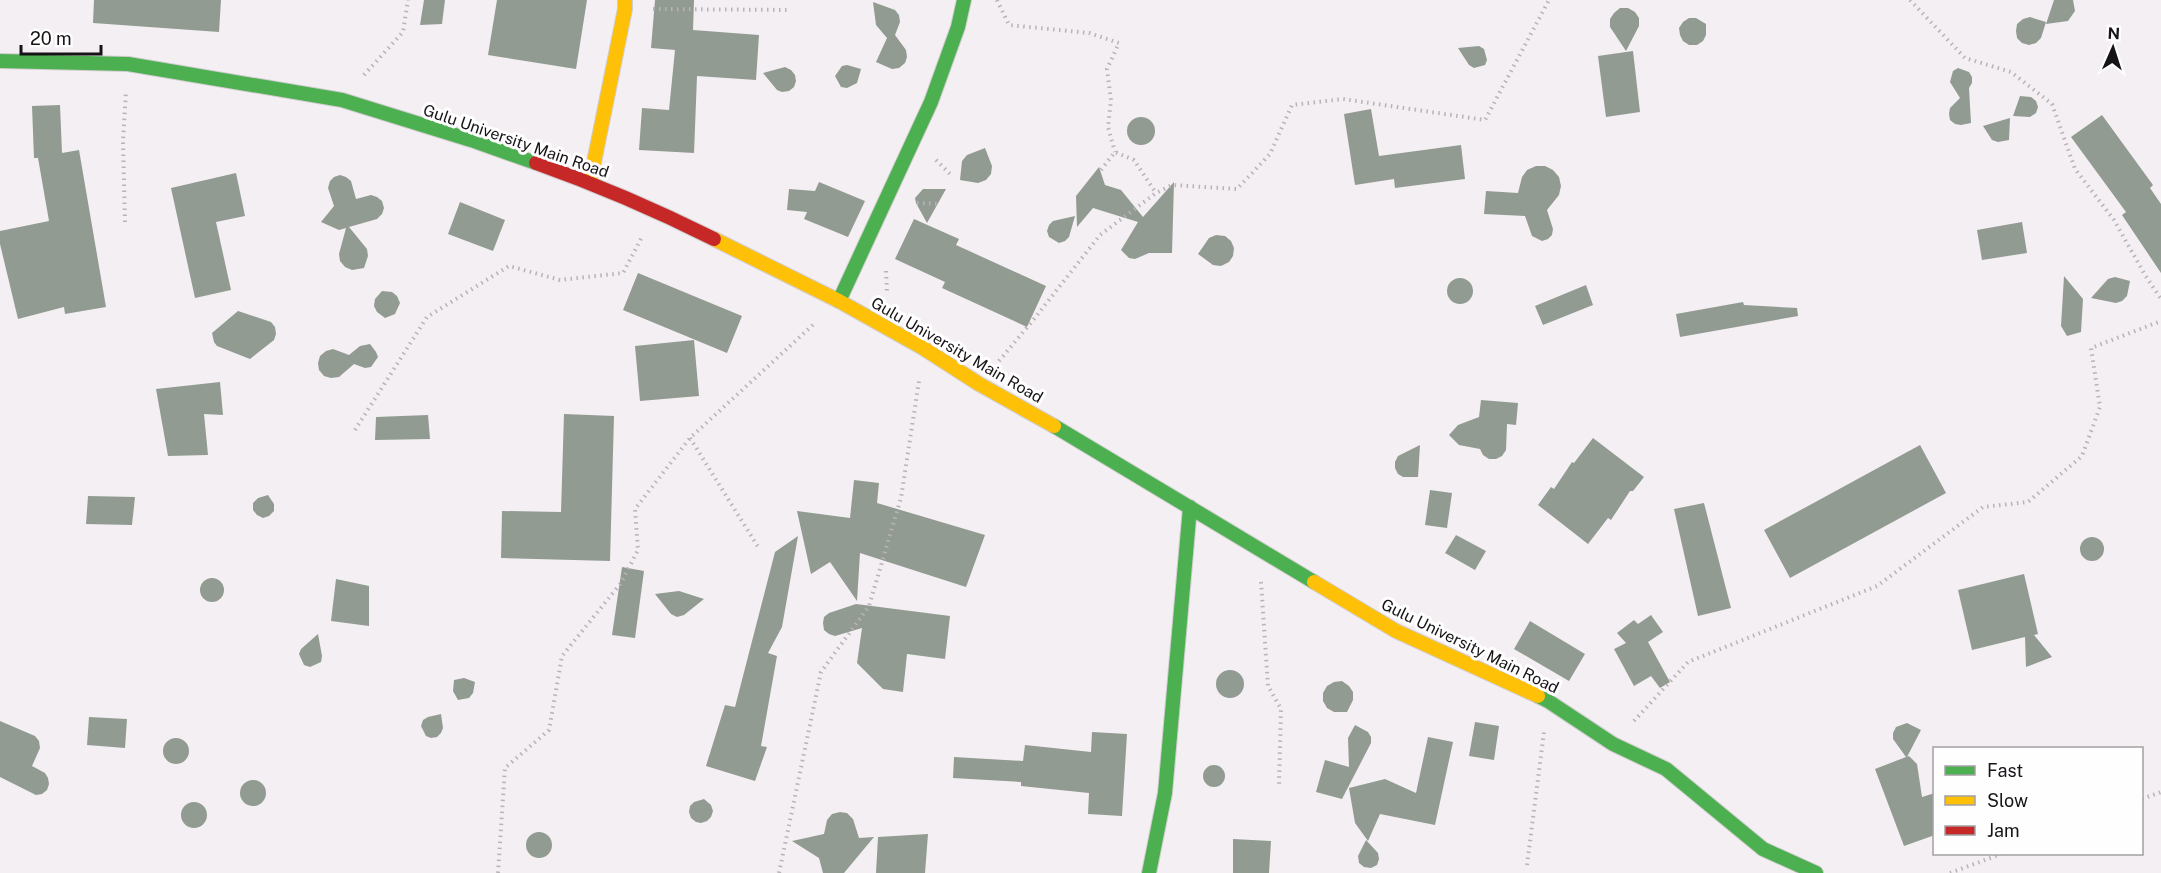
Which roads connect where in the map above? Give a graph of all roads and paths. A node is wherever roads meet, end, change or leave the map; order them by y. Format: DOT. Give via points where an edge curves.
graph roads {
  1 [pos="408,0"];
  2 [pos="964,0"];
  3 [pos="997,0"];
  4 [pos="1549,0"];
  5 [pos="1910,0"];
  6 [pos="625,4"];
  7 [pos="791,10"];
  8 [pos="0,61"];
  9 [pos="128,64"];
  10 [pos="342,100"];
  11 [pos="1115,152"];
  12 [pos="1101,170"];
  13 [pos="590,182"];
  14 [pos="1156,193"];
  15 [pos="656,210"];
  16 [pos="125,222"];
  17 [pos="2161,299"];
  18 [pos="839,301"];
  19 [pos="2161,321"];
  20 [pos="923,348"];
  21 [pos="979,384"];
  22 [pos="355,430"];
  23 [pos="690,438"];
  24 [pos="1190,507"];
  25 [pos="1258,549"];
  26 [pos="760,550"];
  27 [pos="1548,701"];
  28 [pos="1613,744"];
  29 [pos="1279,786"];
  30 [pos="2161,792"];
  31 [pos="2143,799"];
  32 [pos="1998,855"];
  33 [pos="1527,865"];
  34 [pos="498,873"];
  35 [pos="779,873"];
  36 [pos="1149,873"];
  37 [pos="1816,873"];
  38 [pos="1950,873"];
  1 -- 10 [label="path" via="402,32"];
  2 -- 18 [label="street" via="931,102"];
  3 -- 11 [label="path" via="1009,25 1089,33 1119,43 1107,69 1111,100 1108,127"];
  4 -- 14 [label="path" via="1485,120 1343,99 1292,105 1270,154 1237,189 1172,185"];
  5 -- 17 [label="path" via="1965,58 2011,72 2052,104 2074,169 2114,220"];
  6 -- 7 [label="path"];
  6 -- 13 [label="street"];
  8 -- 9 [label="street, Gulu University Main Road"];
  9 -- 10 [label="street, Gulu University Main Road"];
  9 -- 16 [label="path" via="123,142"];
  10 -- 13 [label="street, Gulu University Main Road"];
  11 -- 12 [label="path"];
  11 -- 14 [label="path" via="1134,160"];
  13 -- 15 [label="street, Gulu University Main Road"];
  14 -- 21 [label="path" via="1100,234"];
  15 -- 18 [label="street, Gulu University Main Road"];
  15 -- 22 [label="path" via="623,273 560,280 509,266 427,317"];
  18 -- 20 [label="street, Gulu University Main Road"];
  18 -- 23 [label="path"];
  19 -- 28 [label="path" via="2091,348 2100,407 2082,456 2028,502 1983,507 1877,586 1688,662"];
  20 -- 21 [label="street, Gulu University Main Road"];
  20 -- 35 [label="path" via="901,498 869,606 821,672"];
  21 -- 24 [label="street, Gulu University Main Road"];
  23 -- 26 [label="path"];
  23 -- 34 [label="path" via="635,509 638,550 621,583 562,656 549,730 505,768"];
  24 -- 25 [label="street, Gulu University Main Road"];
  24 -- 36 [label="street" via="1165,793"];
  25 -- 27 [label="street, Gulu University Main Road" via="1396,632"];
  25 -- 29 [label="path" via="1268,686 1281,709"];
  27 -- 28 [label="street, Gulu University Main Road"];
  27 -- 33 [label="path"];
  28 -- 37 [label="street, Gulu University Main Road" via="1666,769 1763,849"];
  30 -- 31 [label="path"];
  32 -- 38 [label="path"];
}
